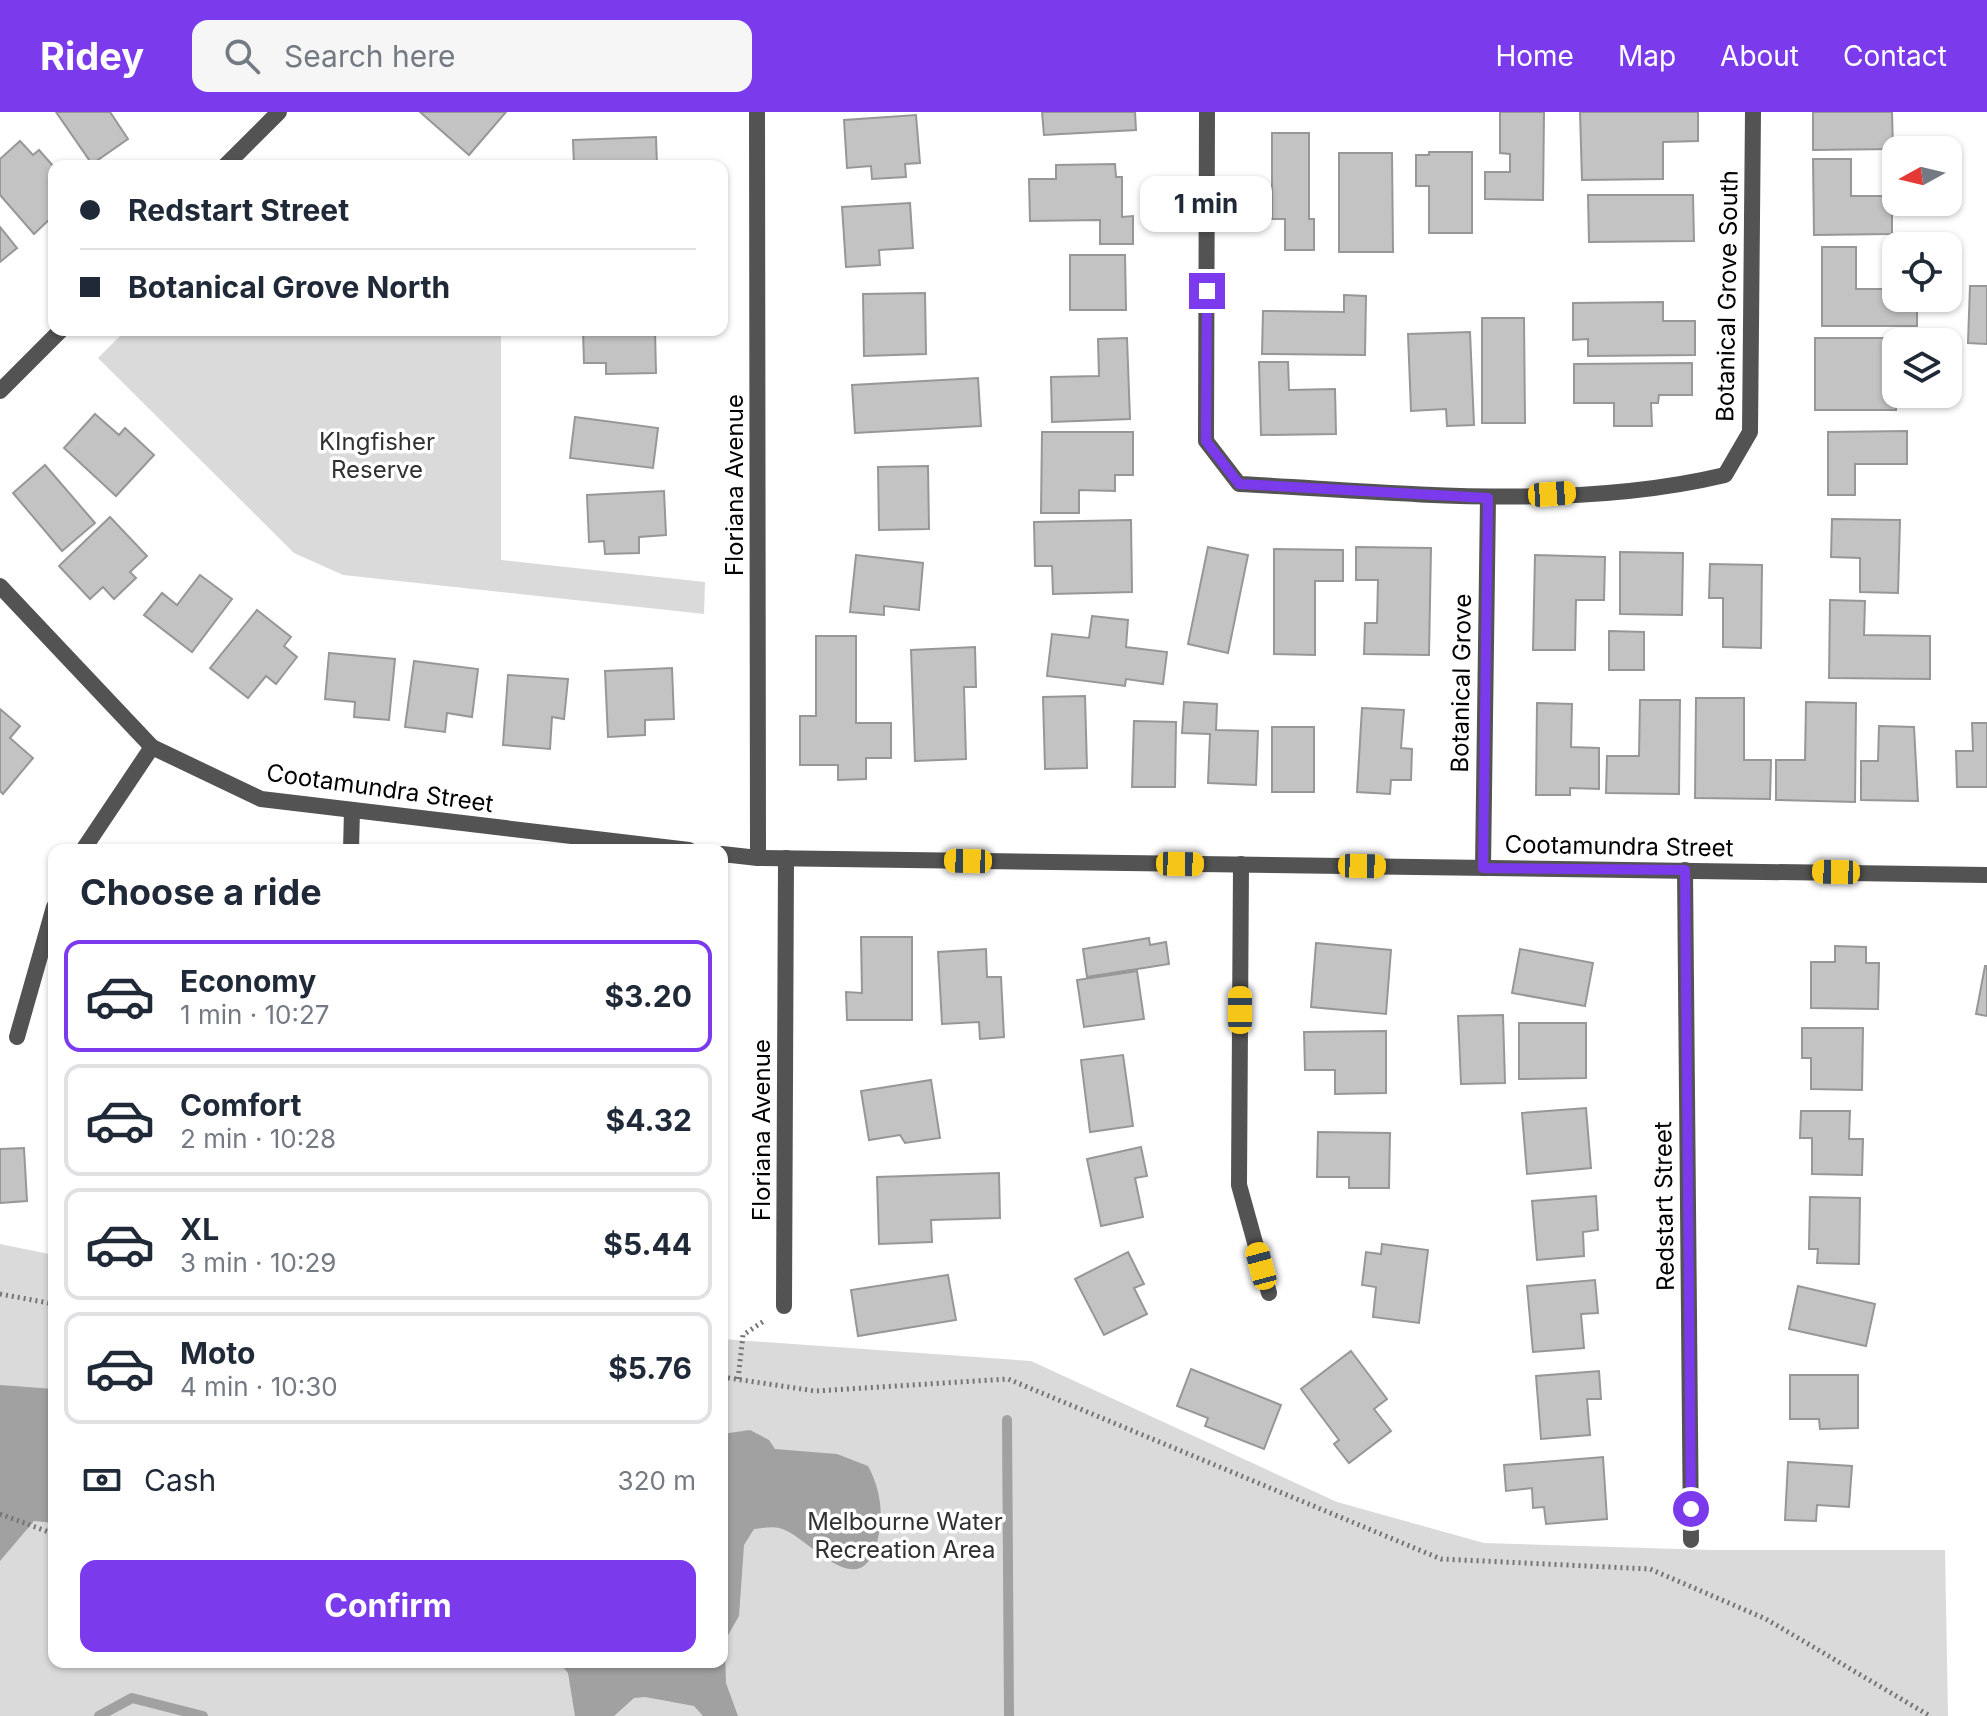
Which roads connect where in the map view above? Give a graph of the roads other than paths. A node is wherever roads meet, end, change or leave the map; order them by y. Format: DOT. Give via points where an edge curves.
graph roads {
  1 [pos="279,112"];
  2 [pos="757,112"];
  3 [pos="1207,112"];
  4 [pos="1753,112"];
  5 [pos="231,160"];
  6 [pos="55,336"];
  7 [pos="0,391"];
  8 [pos="1488,498"];
  9 [pos="0,586"];
  10 [pos="152,747"];
  11 [pos="352,810"];
  12 [pos="87,844"];
  13 [pos="351,844"];
  14 [pos="638,844"];
  15 [pos="728,855"];
  16 [pos="758,858"];
  17 [pos="786,858"];
  18 [pos="1241,864"];
  19 [pos="1483,868"];
  20 [pos="1685,870"];
  21 [pos="1987,875"];
  22 [pos="48,928"];
  23 [pos="17,1037"];
  24 [pos="1269,1293"];
  25 [pos="784,1306"];
  26 [pos="1691,1540"];
  1 -- 5 [label="street"];
  2 -- 16 [label="street, Floriana Avenue"];
  3 -- 8 [label="street, Botanical Grove South" via="1206,441 1239,484"];
  4 -- 8 [label="street, Botanical Grove South" via="1750,432 1725,475 1679,486"];
  6 -- 7 [label="street"];
  8 -- 19 [label="street, Botanical Grove"];
  9 -- 10 [label="street, Cootamundra Street"];
  10 -- 11 [label="street, Cootamundra Street" via="261,799"];
  10 -- 12 [label="street"];
  11 -- 13 [label="street"];
  11 -- 14 [label="street, Cootamundra Street"];
  15 -- 16 [label="street, Cootamundra Street"];
  16 -- 17 [label="street, Cootamundra Street"];
  17 -- 18 [label="street, Cootamundra Street"];
  17 -- 25 [label="street, Floriana Avenue"];
  18 -- 19 [label="street, Cootamundra Street"];
  18 -- 24 [label="street" via="1239,1185"];
  19 -- 20 [label="street, Cootamundra Street"];
  20 -- 21 [label="street, Cootamundra Street"];
  20 -- 26 [label="street, Redstart Street"];
  22 -- 23 [label="street"];
}
